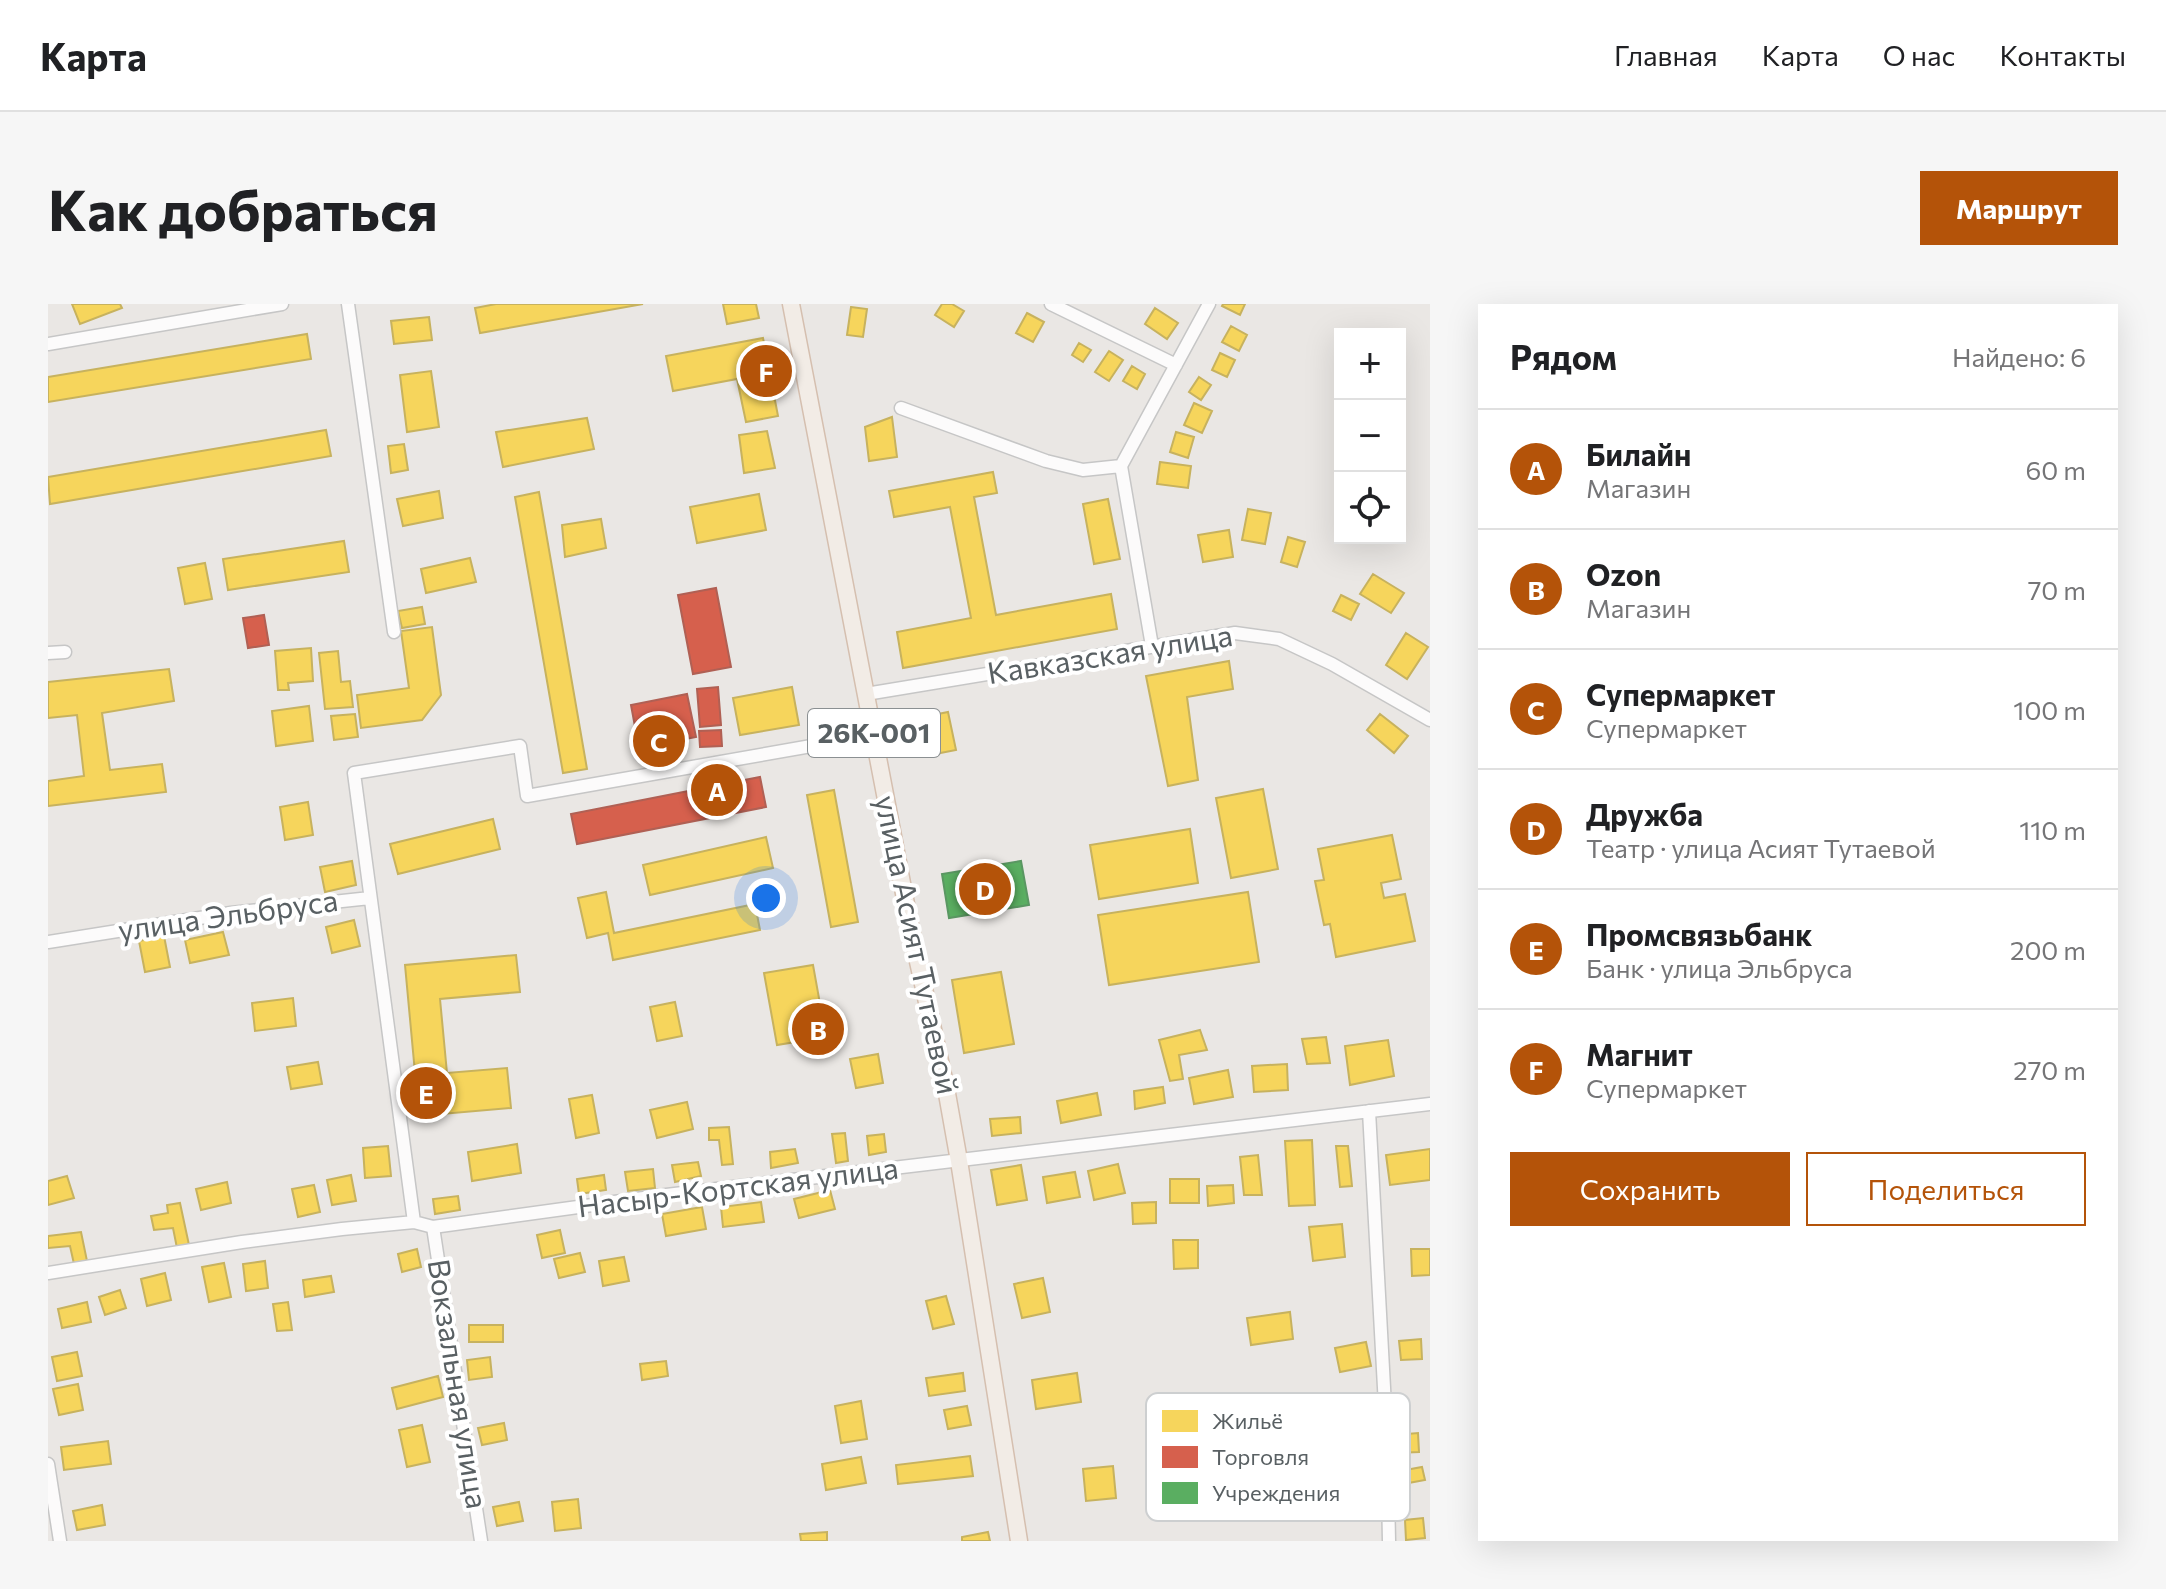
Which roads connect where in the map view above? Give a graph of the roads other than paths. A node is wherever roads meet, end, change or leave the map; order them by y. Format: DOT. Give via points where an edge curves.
graph roads {
  1 [pos="282,304"];
  2 [pos="348,304"];
  3 [pos="791,304"];
  4 [pos="1051,304"];
  5 [pos="1209,304"];
  6 [pos="48,344"];
  7 [pos="1176,365"];
  8 [pos="901,408"];
  9 [pos="1121,466"];
  10 [pos="394,632"];
  11 [pos="1152,646"];
  12 [pos="65,652"];
  13 [pos="48,653"];
  14 [pos="866,694"];
  15 [pos="1430,720"];
  16 [pos="874,735"];
  17 [pos="370,898"];
  18 [pos="48,942"];
  19 [pos="1430,1104"];
  20 [pos="1369,1111"];
  21 [pos="959,1161"];
  22 [pos="414,1222"];
  23 [pos="433,1227"];
  24 [pos="48,1273"];
  25 [pos="1384,1393"];
  26 [pos="48,1464"];
  27 [pos="1389,1521"];
  28 [pos="60,1541"];
  29 [pos="481,1541"];
  30 [pos="1019,1541"];
  31 [pos="1389,1541"];
  1 -- 6 [label="street"];
  2 -- 10 [label="street"];
  3 -- 14 [label="main road, улица Асият Тутаевой / 26К-001"];
  4 -- 7 [label="street"];
  5 -- 7 [label="street"];
  7 -- 9 [label="street"];
  8 -- 9 [label="street" via="1046,461 1083,470"];
  9 -- 11 [label="street"];
  11 -- 14 [label="street, Кавказская улица"];
  11 -- 15 [label="street, Кавказская улица" via="1235,633 1279,639"];
  12 -- 13 [label="street"];
  14 -- 16 [label="main road, улица Асият Тутаевой / 26К-001"];
  16 -- 17 [label="street" via="527,796 520,746 354,773"];
  16 -- 21 [label="main road, улица Асият Тутаевой / 26К-001"];
  17 -- 18 [label="street, улица Эльбруса"];
  17 -- 22 [label="street, улица Эльбруса"];
  19 -- 20 [label="street, Насыр-Кортская улица"];
  20 -- 21 [label="street, Насыр-Кортская улица"];
  20 -- 25 [label="street"];
  21 -- 23 [label="street, Насыр-Кортская улица"];
  21 -- 30 [label="main road, улица Асият Тутаевой / 26К-001"];
  22 -- 23 [label="street, Насыр-Кортская улица"];
  22 -- 24 [label="street, Насыр-Кортская улица"];
  23 -- 29 [label="street, Вокзальная улица"];
  26 -- 28 [label="street"];
  27 -- 31 [label="street"];
}
